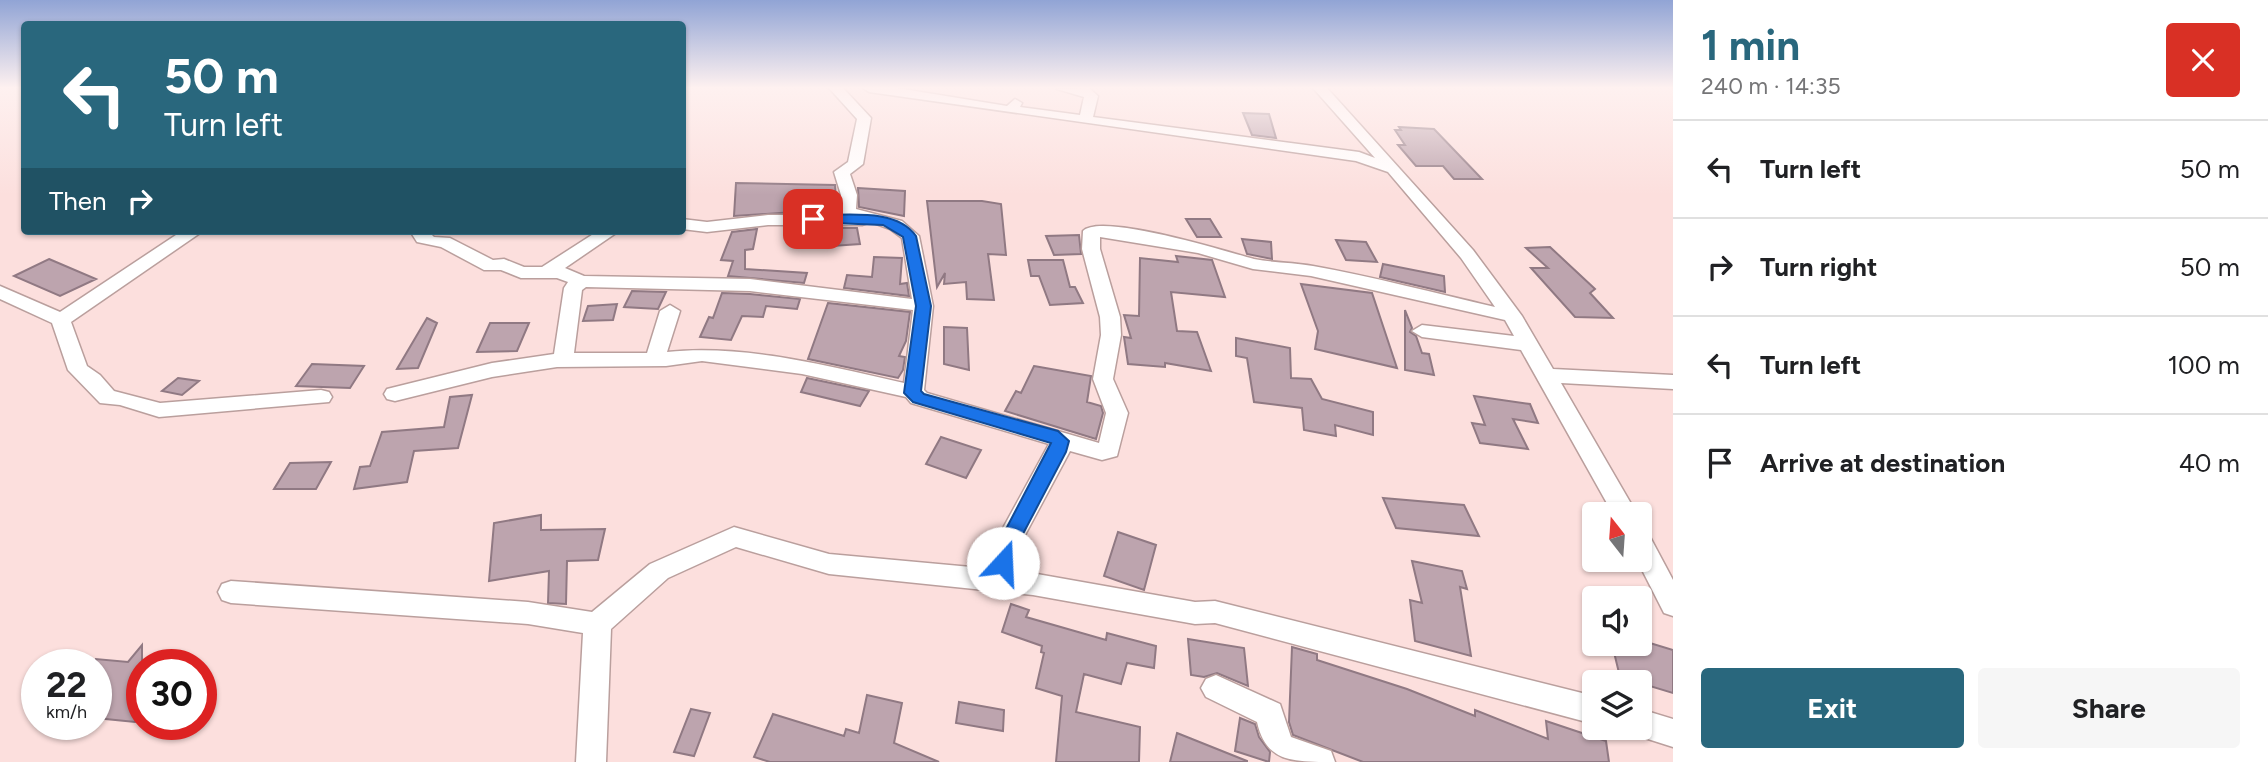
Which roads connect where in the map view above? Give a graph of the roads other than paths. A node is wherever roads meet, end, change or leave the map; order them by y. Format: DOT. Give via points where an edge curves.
graph roads {
  1 [pos="863,124"];
  2 [pos="1124,124"];
  3 [pos="1353,124"];
  4 [pos="1391,169"];
  5 [pos="885,221"];
  6 [pos="686,224"];
  7 [pos="188,235"];
  8 [pos="421,235"];
  9 [pos="604,235"];
  10 [pos="548,271"];
  11 [pos="581,281"];
  12 [pos="0,292"];
  13 [pos="923,306"];
  14 [pos="670,311"];
  15 [pos="1512,316"];
  16 [pos="61,320"];
  17 [pos="1422,331"];
  18 [pos="1527,344"];
  19 [pos="563,359"];
  20 [pos="656,359"];
  21 [pos="1547,376"];
  22 [pos="1673,382"];
  23 [pos="912,393"];
  24 [pos="395,394"];
  25 [pos="321,397"];
  26 [pos="1060,441"];
  27 [pos="1618,502"];
  28 [pos="1652,565"];
  29 [pos="1033,584"];
  30 [pos="231,592"];
  31 [pos="1673,605"];
  32 [pos="597,624"];
  33 [pos="1216,688"];
  34 [pos="1582,707"];
  35 [pos="1652,727"];
  36 [pos="1673,733"];
  37 [pos="591,762"];
  38 [pos="1320,762"];
  1 -- 5 [label="street" via="855,164 842,172 849,195 847,213"];
  2 -- 4 [label="street" via="1359,158"];
  3 -- 4 [label="street"];
  4 -- 15 [label="street" via="1467,254"];
  5 -- 6 [label="street" via="799,219 707,227"];
  5 -- 13 [label="street" via="910,236"];
  7 -- 16 [label="street"];
  8 -- 10 [label="street" via="490,266 504,264 521,273"];
  9 -- 10 [label="street"];
  10 -- 11 [label="street"];
  11 -- 13 [label="street" via="750,285"];
  11 -- 19 [label="street" via="573,288"];
  12 -- 16 [label="street"];
  13 -- 23 [label="street"];
  14 -- 20 [label="street"];
  15 -- 18 [label="street"];
  15 -- 26 [label="street" via="1311,271 1253,264 1149,237 1092,232 1091,249 1110,317 1103,379 1117,413 1109,450"];
  16 -- 25 [label="street" via="78,370 108,398 159,410"];
  17 -- 18 [label="street"];
  18 -- 21 [label="street"];
  19 -- 20 [label="street"];
  19 -- 24 [label="street" via="492,370"];
  20 -- 23 [label="street" via="702,355 802,367"];
  21 -- 22 [label="street"];
  21 -- 27 [label="street"];
  23 -- 26 [label="street"];
  26 -- 29 [label="street" via="1004,550 1003,563 1014,575"];
  28 -- 31 [label="street"];
  29 -- 32 [label="street" via="829,564 734,537 659,571"];
  29 -- 34 [label="street" via="1195,613 1215,612"];
  30 -- 32 [label="street" via="528,613"];
  32 -- 37 [label="street"];
  33 -- 38 [label="street" via="1270,714 1281,748"];
  35 -- 36 [label="street"];
}
